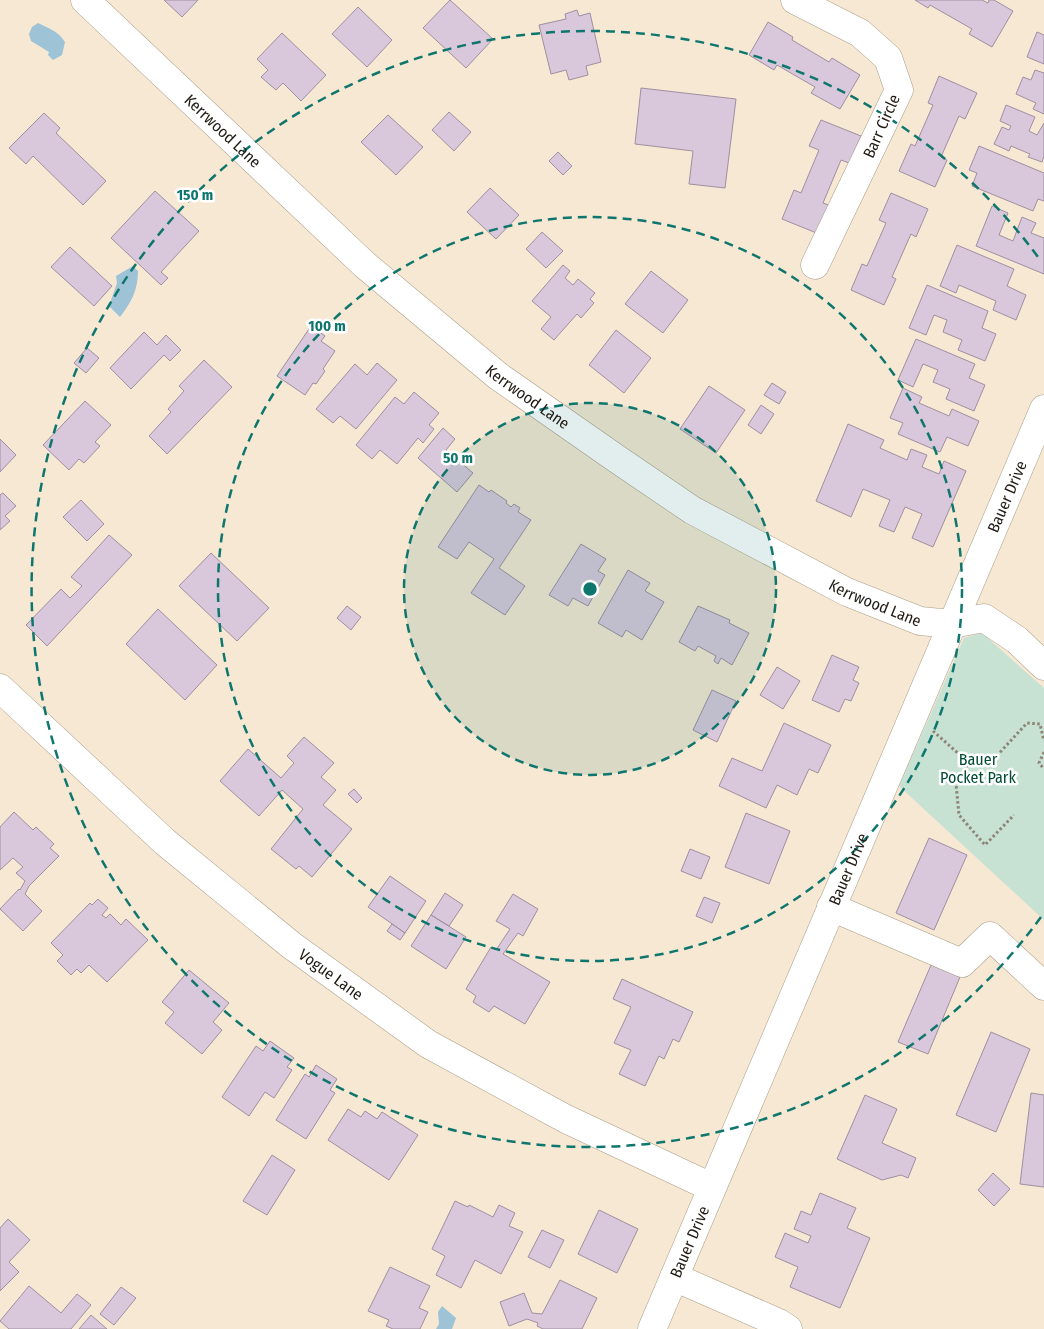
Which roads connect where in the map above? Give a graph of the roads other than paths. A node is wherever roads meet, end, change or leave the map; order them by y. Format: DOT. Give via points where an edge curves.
graph roads {
  1 [pos="85,0"];
  2 [pos="795,0"];
  3 [pos="815,265"];
  4 [pos="1044,408"];
  5 [pos="952,624"];
  6 [pos="1044,666"];
  7 [pos="0,688"];
  8 [pos="831,907"];
  9 [pos="1044,986"];
  10 [pos="711,1187"];
  11 [pos="674,1277"];
  12 [pos="652,1329"];
  13 [pos="788,1329"];
  1 -- 5 [label="street, Kerrwood Lane" via="365,265 498,376 692,510 847,592 920,621"];
  2 -- 3 [label="street, Barr Circle" via="860,33 888,58 899,90"];
  4 -- 5 [label="street, Bauer Drive"];
  5 -- 6 [label="street, Kerrwood Lane" via="984,618 1017,640"];
  5 -- 8 [label="street, Bauer Drive"];
  7 -- 10 [label="street, Vogue Lane" via="165,842 291,945 428,1044 566,1119"];
  8 -- 9 [label="street" via="962,963 990,936"];
  8 -- 10 [label="street, Bauer Drive"];
  10 -- 11 [label="street, Bauer Drive"];
  11 -- 12 [label="street, Bauer Drive"];
  11 -- 13 [label="street"];
}
